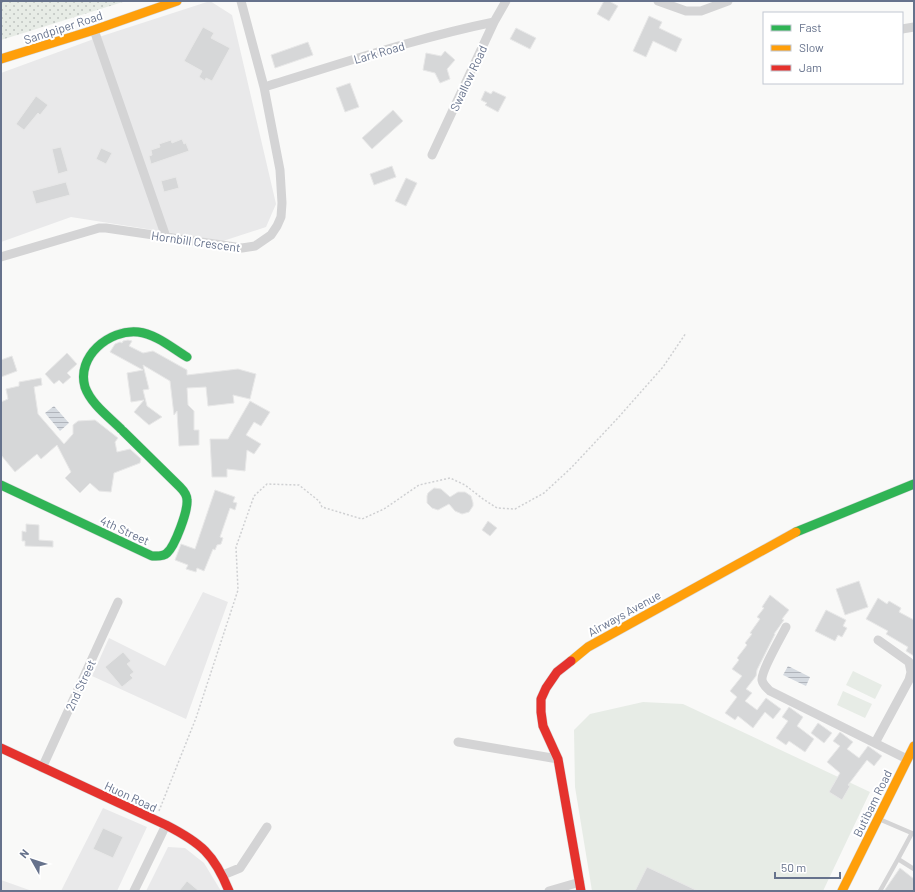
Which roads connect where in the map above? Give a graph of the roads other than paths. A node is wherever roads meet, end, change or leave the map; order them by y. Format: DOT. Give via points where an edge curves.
graph roads {
  1 [pos="177,1"];
  2 [pos="241,1"];
  3 [pos="506,1"];
  4 [pos="658,1"];
  5 [pos="728,1"];
  6 [pos="494,22"];
  7 [pos="914,27"];
  8 [pos="903,29"];
  9 [pos="94,30"];
  10 [pos="1,59"];
  11 [pos="264,86"];
  12 [pos="432,155"];
  13 [pos="166,237"];
  14 [pos="1,257"];
  15 [pos="187,357"];
  16 [pos="914,484"];
  17 [pos="1,485"];
  18 [pos="118,602"];
  19 [pos="786,627"];
  20 [pos="878,640"];
  21 [pos="458,742"];
  22 [pos="875,743"];
  23 [pos="914,746"];
  24 [pos="1,748"];
  25 [pos="908,759"];
  26 [pos="558,760"];
  27 [pos="42,768"];
  28 [pos="878,818"];
  29 [pos="166,825"];
  30 [pos="267,827"];
  31 [pos="913,833"];
  32 [pos="898,859"];
  33 [pos="914,869"];
  34 [pos="223,875"];
  35 [pos="580,887"];
  36 [pos="134,891"];
  37 [pos="229,891"];
  38 [pos="549,891"];
  39 [pos="842,891"];
  40 [pos="880,891"];
  1 -- 9 [label="street, Sandpiper Road"];
  2 -- 11 [label="street, Hornbill Crescent"];
  3 -- 6 [label="street, Swallow Road"];
  4 -- 5 [label="street" via="686,11 701,11"];
  6 -- 11 [label="street, Lark Road" via="464,28"];
  6 -- 12 [label="street, Swallow Road"];
  7 -- 8 [label="street"];
  9 -- 10 [label="street, Sandpiper Road"];
  9 -- 13 [label="street"];
  11 -- 13 [label="street, Hornbill Crescent" via="280,170 281,217 277,226 255,246 242,248"];
  13 -- 14 [label="street, Hornbill Crescent" via="99,228"];
  15 -- 17 [label="street, 4th Street" via="157,339 139,332 125,332 107,339 93,351 84,369 85,389 100,408 184,493 187,500 186,508 174,541 166,554 160,557 146,554"];
  16 -- 26 [label="street, Airways Avenue" via="800,530 588,647 569,661 557,672 541,699 543,726"];
  18 -- 27 [label="street, 2nd Street"];
  19 -- 22 [label="street" via="765,668 762,681 764,686"];
  20 -- 22 [label="street" via="909,662 911,672"];
  21 -- 26 [label="street"];
  22 -- 25 [label="street"];
  23 -- 25 [label="street, Butibam Road"];
  24 -- 27 [label="street, Huon Road"];
  25 -- 28 [label="street, Butibam Road"];
  26 -- 35 [label="street, Airways Avenue"];
  27 -- 29 [label="street, Huon Road"];
  28 -- 31 [label="lane"];
  28 -- 39 [label="street, Butibam Road"];
  29 -- 34 [label="street, Huon Road" via="203,847"];
  29 -- 36 [label="street"];
  30 -- 34 [label="street" via="240,868"];
  31 -- 32 [label="lane"];
  32 -- 33 [label="lane"];
  32 -- 40 [label="lane"];
  34 -- 37 [label="street, Huon Road"];
  35 -- 38 [label="street"];
}
